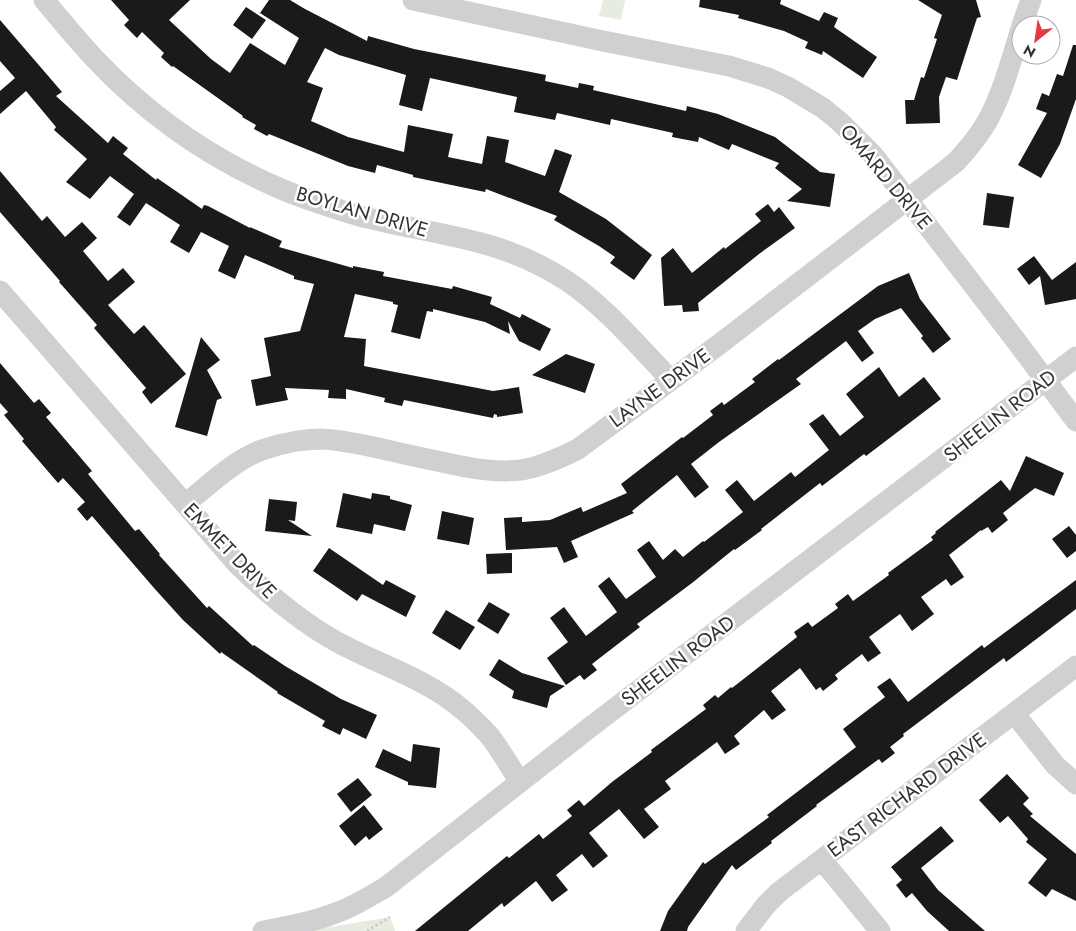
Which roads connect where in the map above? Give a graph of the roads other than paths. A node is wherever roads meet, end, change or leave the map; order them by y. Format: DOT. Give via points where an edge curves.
graph roads {
  1 [pos="44,0"];
  2 [pos="413,0"];
  3 [pos="1031,0"];
  4 [pos="1026,15"];
  5 [pos="1011,59"];
  6 [pos="908,199"];
  7 [pos="0,291"];
  8 [pos="1076,357"];
  9 [pos="671,380"];
  10 [pos="1046,380"];
  11 [pos="1076,421"];
  12 [pos="185,504"];
  13 [pos="1076,666"];
  14 [pos="1014,713"];
  15 [pos="520,782"];
  16 [pos="1076,784"];
  17 [pos="822,860"];
  18 [pos="263,931"];
  19 [pos="746,931"];
  20 [pos="880,931"];
  1 -- 9 [label="street, BOYLAN DRIVE" via="95,60 136,99 212,154 311,200 356,215 481,243 535,263 596,303"];
  2 -- 6 [label="street, OMARD DRIVE" via="729,66 768,78 816,104 840,122 873,155"];
  3 -- 4 [label="street"];
  5 -- 6 [label="street, LAYNE DRIVE" via="986,123 972,143 947,170"];
  6 -- 9 [label="street, LAYNE DRIVE"];
  6 -- 10 [label="street, OMARD DRIVE"];
  7 -- 12 [label="street, EMMET DRIVE"];
  8 -- 10 [label="street, SHEELIN ROAD"];
  9 -- 12 [label="street, LAYNE DRIVE" via="578,449 521,470 473,469 352,443 302,440 248,457"];
  10 -- 11 [label="street, OMARD DRIVE"];
  10 -- 15 [label="street, SHEELIN ROAD"];
  12 -- 15 [label="street, EMMET DRIVE" via="239,566 286,608 337,642 437,691 463,710 489,735"];
  13 -- 14 [label="street, EAST RICHARD DRIVE"];
  14 -- 16 [label="street" via="1055,765"];
  14 -- 17 [label="street, EAST RICHARD DRIVE"];
  15 -- 18 [label="street, SHEELIN ROAD" via="386,887 362,901 338,913"];
  17 -- 19 [label="street, EAST RICHARD DRIVE" via="772,899"];
  17 -- 20 [label="street"];
}
